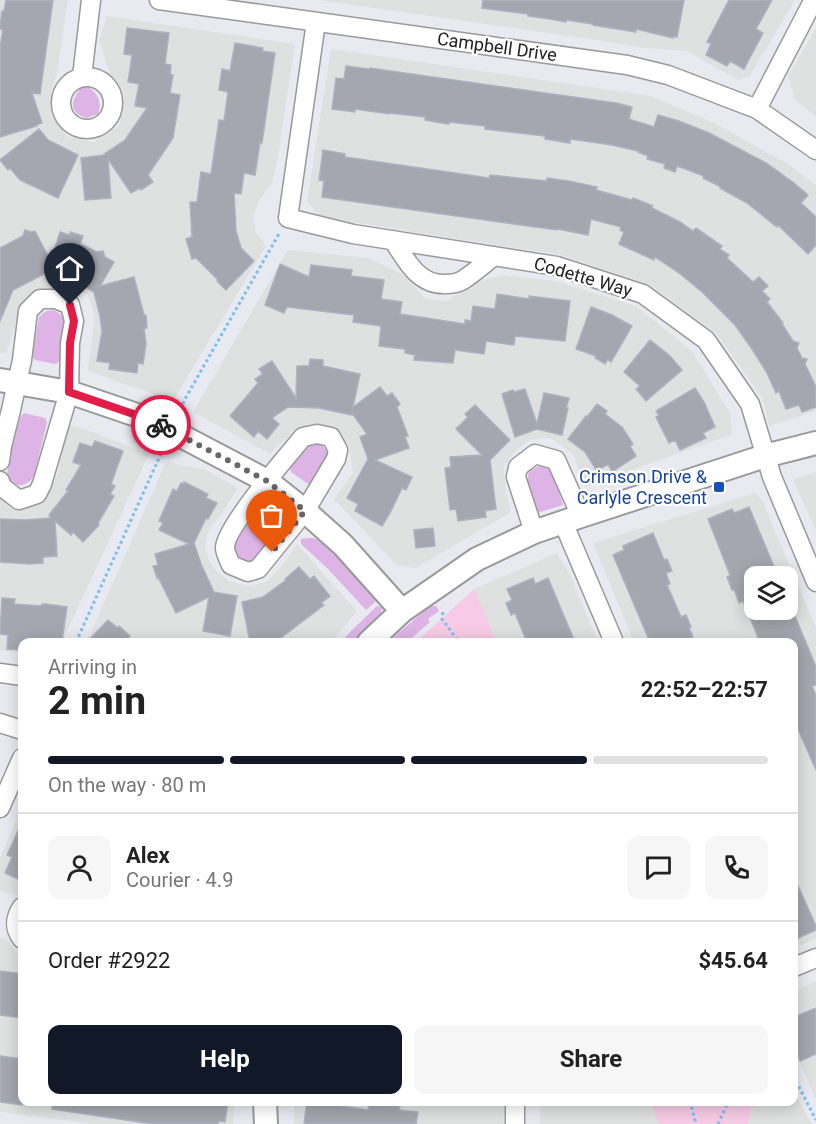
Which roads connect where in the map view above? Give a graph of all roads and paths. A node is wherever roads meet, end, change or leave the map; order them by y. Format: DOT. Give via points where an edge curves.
graph roads {
  1 [pos="91,0"];
  2 [pos="159,0"];
  3 [pos="815,0"];
  4 [pos="316,22"];
  5 [pos="82,77"];
  6 [pos="757,109"];
  7 [pos="816,150"];
  8 [pos="288,218"];
  9 [pos="393,240"];
  10 [pos="494,256"];
  11 [pos="8,381"];
  12 [pos="69,392"];
  13 [pos="181,408"];
  14 [pos="816,443"];
  15 [pos="160,455"];
  16 [pos="765,456"];
  17 [pos="0,461"];
  18 [pos="0,481"];
  19 [pos="267,481"];
  20 [pos="305,511"];
  21 [pos="572,519"];
  22 [pos="534,532"];
  23 [pos="816,582"];
  24 [pos="402,611"];
  25 [pos="443,612"];
  26 [pos="78,638"];
  27 [pos="373,638"];
  28 [pos="456,638"];
  29 [pos="612,638"];
  30 [pos="0,673"];
  31 [pos="18,675"];
  32 [pos="0,723"];
  33 [pos="18,729"];
  34 [pos="18,767"];
  35 [pos="0,808"];
  36 [pos="13,911"];
  37 [pos="18,933"];
  38 [pos="816,958"];
  39 [pos="798,965"];
  40 [pos="798,1087"];
  41 [pos="265,1106"];
  42 [pos="515,1106"];
  43 [pos="691,1106"];
  44 [pos="726,1106"];
  45 [pos="816,1120"];
  46 [pos="266,1124"];
  47 [pos="515,1124"];
  48 [pos="696,1124"];
  49 [pos="718,1124"];
  1 -- 5 [label="street"];
  2 -- 4 [label="street, Campbell Drive"];
  3 -- 6 [label="street"];
  4 -- 6 [label="street, Campbell Drive" via="627,65 668,75"];
  4 -- 8 [label="street"];
  6 -- 7 [label="street, Campbell Drive"];
  8 -- 9 [label="street, Codette Way"];
  8 -- 13 [label="path"];
  9 -- 10 [label="street, Codette Way"];
  9 -- 10 [label="street" via="413,270 438,284 462,281"];
  10 -- 16 [label="street, Codette Way" via="557,266 643,294 706,340 750,404"];
  11 -- 12 [label="street"];
  11 -- 12 [label="street" via="22,360 28,311 40,299 56,299 70,305 74,321"];
  11 -- 17 [label="street" via="11,410"];
  12 -- 18 [label="street" via="37,494 19,500"];
  12 -- 19 [label="street" via="151,420"];
  14 -- 16 [label="street"];
  15 -- 26 [label="path"];
  16 -- 21 [label="street"];
  16 -- 23 [label="street, Codette Way"];
  19 -- 20 [label="street"];
  19 -- 20 [label="street" via="303,437 331,437 338,450 336,459"];
  19 -- 20 [label="street" via="227,538 225,548 231,565 248,572 258,569"];
  20 -- 24 [label="street" via="343,544"];
  21 -- 22 [label="street"];
  21 -- 22 [label="street" via="556,459 536,454 518,467 516,477"];
  21 -- 29 [label="street" via="571,538"];
  22 -- 24 [label="street" via="477,559"];
  24 -- 27 [label="street"];
  25 -- 28 [label="path" via="442,619"];
  30 -- 31 [label="street"];
  32 -- 33 [label="street"];
  34 -- 35 [label="street"];
  36 -- 37 [label="street"];
  38 -- 39 [label="street"];
  40 -- 45 [label="path"];
  41 -- 46 [label="street"];
  42 -- 47 [label="street"];
  43 -- 48 [label="path"];
  44 -- 49 [label="path"];
}
